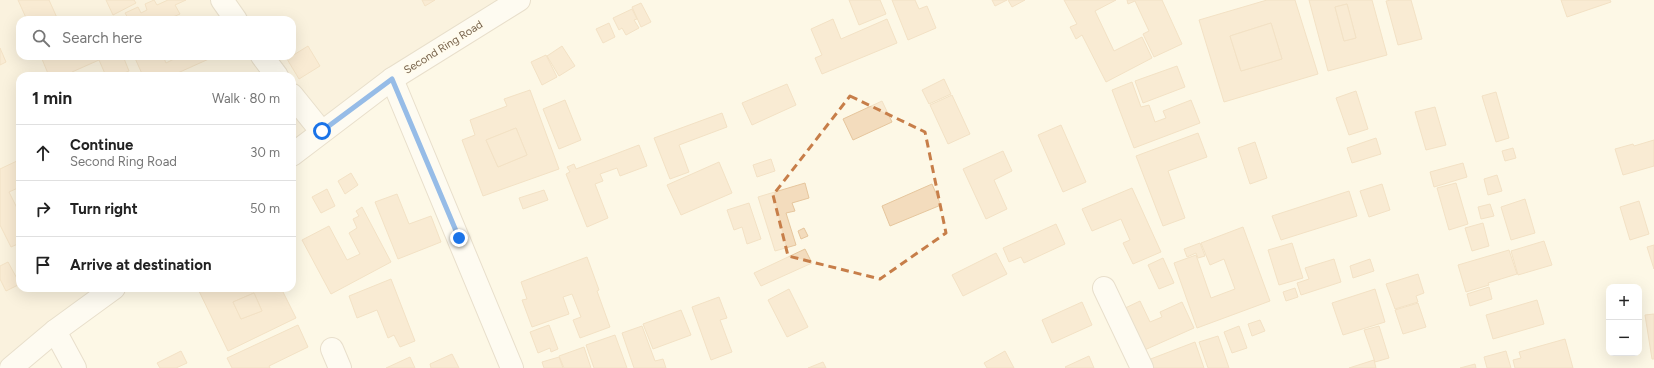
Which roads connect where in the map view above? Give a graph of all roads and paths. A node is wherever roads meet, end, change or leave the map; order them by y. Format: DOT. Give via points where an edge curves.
graph roads {
  1 [pos="222,0"];
  2 [pos="519,0"];
  3 [pos="233,16"];
  4 [pos="265,60"];
  5 [pos="274,72"];
  6 [pos="392,79"];
  7 [pos="296,99"];
  8 [pos="322,131"];
  9 [pos="296,152"];
  10 [pos="1104,288"];
  11 [pos="109,292"];
  12 [pos="55,331"];
  13 [pos="11,368"];
  14 [pos="75,368"];
  15 [pos="512,368"];
  16 [pos="1142,368"];
  1 -- 3 [label="street"];
  2 -- 6 [label="street, Second Ring Road"];
  4 -- 5 [label="street"];
  6 -- 8 [label="street, Second Ring Road"];
  6 -- 15 [label="street"];
  7 -- 8 [label="street"];
  8 -- 9 [label="street, Second Ring Road"];
  10 -- 16 [label="street"];
  11 -- 12 [label="street"];
  12 -- 13 [label="street"];
  12 -- 14 [label="street"];
}
